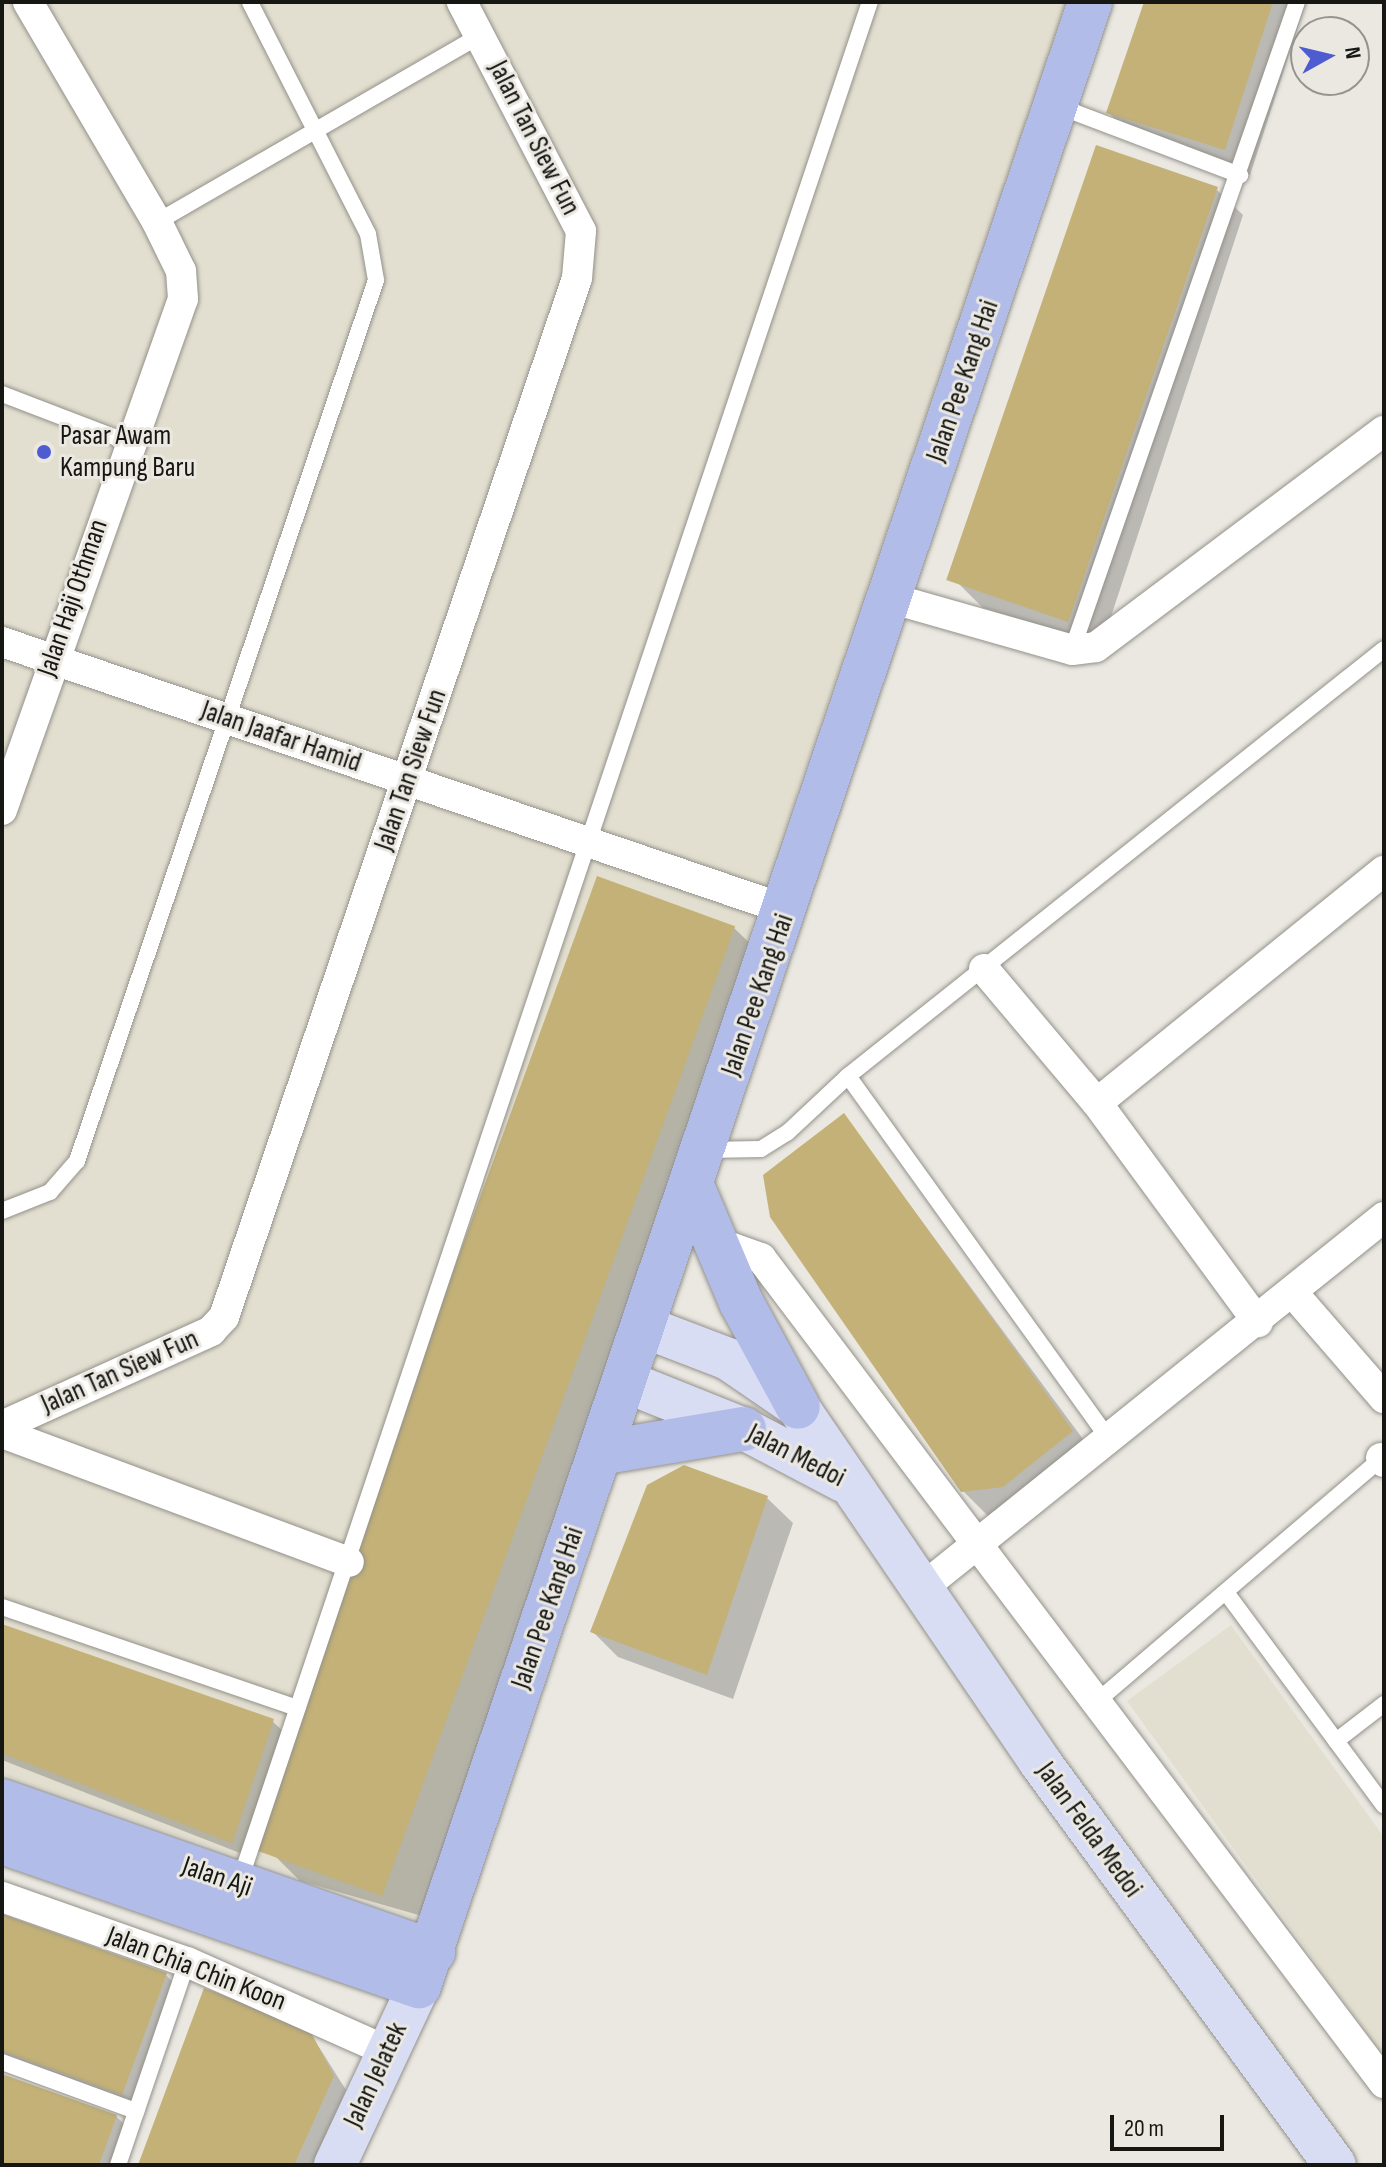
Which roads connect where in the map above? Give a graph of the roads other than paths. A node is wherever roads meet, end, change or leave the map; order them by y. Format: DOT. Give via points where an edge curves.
graph roads {
  1 [pos="28,2"];
  2 [pos="250,2"];
  3 [pos="462,2"];
  4 [pos="870,2"];
  5 [pos="1090,2"];
  6 [pos="1297,2"];
  7 [pos="482,34"];
  8 [pos="1056,105"];
  9 [pos="317,129"];
  10 [pos="1240,175"];
  11 [pos="157,222"];
  12 [pos="2,394"];
  13 [pos="1384,431"];
  14 [pos="127,442"];
  15 [pos="890,598"];
  16 [pos="2,642"];
  17 [pos="1384,649"];
  18 [pos="1072,650"];
  19 [pos="51,659"];
  20 [pos="227,719"];
  21 [pos="408,780"];
  22 [pos="2,810"];
  23 [pos="593,843"];
  24 [pos="1384,871"];
  25 [pos="787,910"];
  26 [pos="984,969"];
  27 [pos="848,1076"];
  28 [pos="1097,1103"];
  29 [pos="698,1168"];
  30 [pos="2,1211"];
  31 [pos="1384,1217"];
  32 [pos="713,1241"];
  33 [pos="1293,1293"];
  34 [pos="1258,1322"];
  35 [pos="642,1326"];
  36 [pos="624,1381"];
  37 [pos="1384,1398"];
  38 [pos="798,1407"];
  39 [pos="2,1426"];
  40 [pos="744,1429"];
  41 [pos="2,1433"];
  42 [pos="1107,1437"];
  43 [pos="600,1453"];
  44 [pos="1383,1459"];
  45 [pos="854,1488"];
  46 [pos="973,1544"];
  47 [pos="349,1562"];
  48 [pos="921,1589"];
  49 [pos="1228,1595"];
  50 [pos="2,1607"];
  51 [pos="1095,1703"];
  52 [pos="1384,1704"];
  53 [pos="297,1708"];
  54 [pos="1336,1741"];
  55 [pos="2,1801"];
  56 [pos="1384,1806"];
  57 [pos="2,1842"];
  58 [pos="239,1885"];
  59 [pos="2,1897"];
  60 [pos="206,1914"];
  61 [pos="187,1962"];
  62 [pos="426,1969"];
  63 [pos="387,2051"];
  64 [pos="2,2062"];
  65 [pos="1384,2083"];
  66 [pos="136,2111"];
  67 [pos="118,2165"];
  68 [pos="335,2165"];
  69 [pos="1335,2165"];
  1 -- 11 [label="street, Jalan Haji Othman"];
  2 -- 9 [label="lane"];
  3 -- 7 [label="street, Jalan Tan Siew Fun"];
  4 -- 23 [label="lane"];
  5 -- 8 [label="main road, Jalan Pee Kang Hai"];
  6 -- 10 [label="lane"];
  7 -- 9 [label="lane"];
  7 -- 21 [label="street, Jalan Tan Siew Fun" via="581,231 584,251"];
  8 -- 10 [label="lane"];
  8 -- 15 [label="main road, Jalan Pee Kang Hai"];
  9 -- 11 [label="lane"];
  9 -- 20 [label="lane" via="368,234 376,280"];
  10 -- 18 [label="lane"];
  11 -- 14 [label="street, Jalan Haji Othman" via="181,271 183,299"];
  12 -- 14 [label="lane"];
  13 -- 18 [label="street" via="1128,626 1096,647"];
  14 -- 19 [label="street, Jalan Haji Othman"];
  15 -- 18 [label="street"];
  15 -- 25 [label="main road, Jalan Pee Kang Hai"];
  16 -- 19 [label="street, Jalan Jaafar Hamid"];
  17 -- 26 [label="lane"];
  19 -- 20 [label="street, Jalan Jaafar Hamid"];
  19 -- 22 [label="street, Jalan Haji Othman"];
  20 -- 21 [label="street, Jalan Jaafar Hamid"];
  20 -- 30 [label="lane" via="77,1161 50,1192"];
  21 -- 23 [label="street, Jalan Jaafar Hamid"];
  21 -- 39 [label="street, Jalan Tan Siew Fun" via="224,1317 211,1331"];
  23 -- 25 [label="street, Jalan Jaafar Hamid"];
  23 -- 47 [label="lane"];
  24 -- 28 [label="street"];
  25 -- 29 [label="main road, Jalan Pee Kang Hai"];
  26 -- 27 [label="lane"];
  26 -- 28 [label="street"];
  27 -- 29 [label="lane" via="761,1149"];
  27 -- 42 [label="lane"];
  28 -- 34 [label="street"];
  29 -- 32 [label="main road"];
  29 -- 35 [label="main road, Jalan Pee Kang Hai"];
  31 -- 33 [label="street"];
  32 -- 38 [label="main road"];
  32 -- 46 [label="street" via="761,1258"];
  33 -- 34 [label="street"];
  33 -- 37 [label="street"];
  34 -- 42 [label="street"];
  35 -- 36 [label="main road, Jalan Pee Kang Hai"];
  35 -- 38 [label="main road, Jalan Medoi" via="728,1359"];
  36 -- 40 [label="main road, Jalan Medoi"];
  36 -- 43 [label="main road, Jalan Pee Kang Hai"];
  38 -- 45 [label="main road, Jalan Medoi"];
  40 -- 43 [label="main road"];
  40 -- 45 [label="main road, Jalan Medoi"];
  41 -- 47 [label="street"];
  42 -- 46 [label="street"];
  43 -- 62 [label="main road, Jalan Pee Kang Hai"];
  44 -- 49 [label="lane"];
  45 -- 48 [label="main road, Jalan Felda Medoi"];
  46 -- 48 [label="street"];
  46 -- 51 [label="street"];
  47 -- 53 [label="lane"];
  48 -- 69 [label="main road, Jalan Felda Medoi"];
  49 -- 51 [label="lane"];
  49 -- 54 [label="lane"];
  50 -- 53 [label="lane"];
  51 -- 65 [label="street"];
  52 -- 54 [label="lane"];
  53 -- 58 [label="lane"];
  54 -- 56 [label="lane"];
  55 -- 58 [label="main road, Jalan Aji"];
  57 -- 60 [label="main road, Jalan Aji"];
  58 -- 62 [label="main road, Jalan Aji"];
  59 -- 61 [label="street, Jalan Chia Chin Koon"];
  60 -- 61 [label="street"];
  60 -- 62 [label="main road, Jalan Aji"];
  61 -- 63 [label="street, Jalan Chia Chin Koon"];
  61 -- 66 [label="lane"];
  62 -- 63 [label="main road, Jalan Jelatek"];
  63 -- 68 [label="main road, Jalan Jelatek"];
  64 -- 66 [label="lane"];
  66 -- 67 [label="lane"];
}
